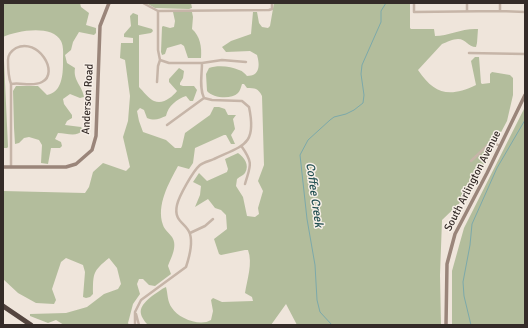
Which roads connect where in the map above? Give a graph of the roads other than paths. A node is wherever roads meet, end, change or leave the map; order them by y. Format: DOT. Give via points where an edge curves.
graph roads {
  1 [pos="109,3"];
  2 [pos="143,3"];
  3 [pos="272,3"];
  4 [pos="414,3"];
  5 [pos="467,3"];
  6 [pos="500,3"];
  7 [pos="158,11"];
  8 [pos="467,11"];
  9 [pos="500,11"];
  10 [pos="525,12"];
  11 [pos="470,53"];
  12 [pos="525,54"];
  13 [pos="160,60"];
  14 [pos="246,62"];
  15 [pos="202,63"];
  16 [pos="157,82"];
  17 [pos="11,84"];
  18 [pos="525,95"];
  19 [pos="204,98"];
  20 [pos="167,125"];
  21 [pos="500,146"];
  22 [pos="242,147"];
  23 [pos="470,161"];
  24 [pos="11,166"];
  25 [pos="3,167"];
  26 [pos="245,184"];
  27 [pos="213,219"];
  28 [pos="190,233"];
  29 [pos="3,306"];
  30 [pos="136,309"];
  31 [pos="31,325"];
  32 [pos="135,325"];
  33 [pos="139,325"];
  34 [pos="446,325"];
  1 -- 24 [label="main road, Anderson Road" via="100,26 96,136 92,150 76,164 66,167"];
  2 -- 7 [label="street"];
  3 -- 7 [label="street" via="272,9 269,10"];
  4 -- 8 [label="street" via="414,12"];
  5 -- 8 [label="street"];
  6 -- 9 [label="street"];
  7 -- 13 [label="street"];
  8 -- 9 [label="street"];
  9 -- 10 [label="street"];
  11 -- 12 [label="street"];
  13 -- 15 [label="street" via="169,63"];
  13 -- 16 [label="street"];
  14 -- 15 [label="street" via="222,60"];
  15 -- 19 [label="street" via="201,87"];
  17 -- 17 [label="street" via="8,78 8,56 18,47 32,46 46,60 48,74 41,83"];
  17 -- 24 [label="street"];
  18 -- 21 [label="main road, South Arlington Avenue"];
  19 -- 20 [label="street"];
  19 -- 22 [label="street" via="242,100 249,107 250,137"];
  21 -- 23 [label="street" via="489,144"];
  21 -- 34 [label="main road, South Arlington Avenue" via="455,234 447,264"];
  22 -- 26 [label="street" via="249,156 251,165"];
  22 -- 28 [label="street" via="200,165 192,174 177,204 178,218"];
  24 -- 25 [label="main road, Anderson Road"];
  27 -- 28 [label="street"];
  28 -- 30 [label="street" via="190,255 186,267 143,298"];
  29 -- 31 [label="highway"];
  30 -- 32 [label="street"];
  30 -- 33 [label="street"];
}
